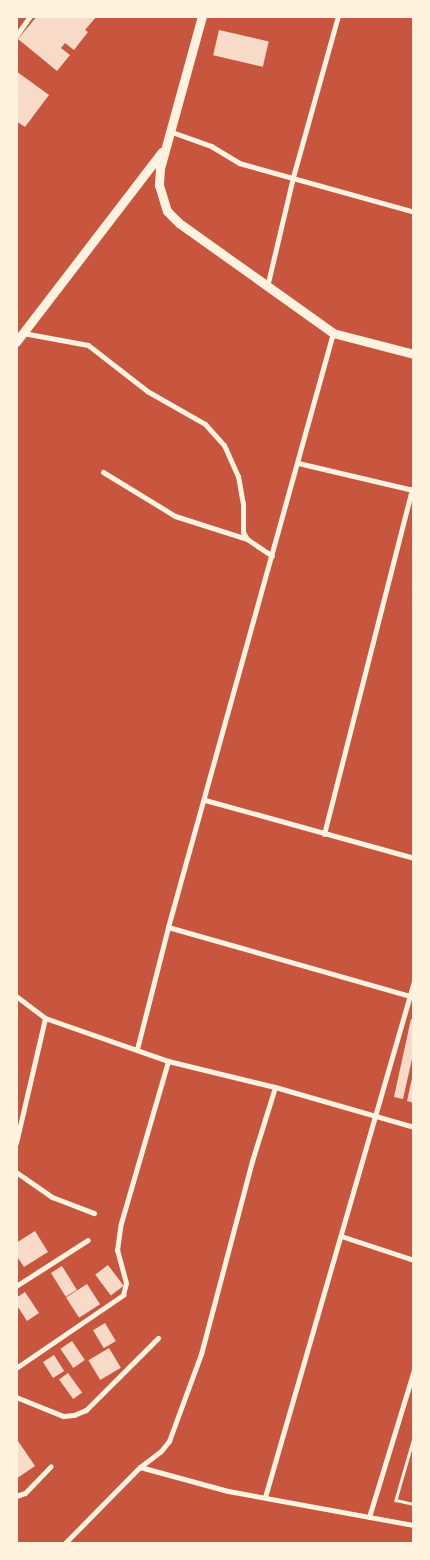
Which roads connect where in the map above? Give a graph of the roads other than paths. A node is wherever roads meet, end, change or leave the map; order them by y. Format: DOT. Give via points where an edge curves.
graph roads {
  1 [pos="30,16"];
  2 [pos="202,16"];
  3 [pos="338,16"];
  4 [pos="16,36"];
  5 [pos="169,131"];
  6 [pos="164,150"];
  7 [pos="293,177"];
  8 [pos="414,212"];
  9 [pos="267,287"];
  10 [pos="23,333"];
  11 [pos="333,333"];
  12 [pos="16,342"];
  13 [pos="414,354"];
  14 [pos="298,463"];
  15 [pos="103,472"];
  16 [pos="413,490"];
  17 [pos="247,540"];
  18 [pos="272,556"];
  19 [pos="205,800"];
  20 [pos="324,834"];
  21 [pos="414,858"];
  22 [pos="168,927"];
  23 [pos="414,981"];
  24 [pos="16,996"];
  25 [pos="410,996"];
  26 [pos="45,1018"];
  27 [pos="137,1049"];
  28 [pos="168,1061"];
  29 [pos="275,1087"];
  30 [pos="376,1116"];
  31 [pos="414,1127"];
  32 [pos="17,1133"];
  33 [pos="16,1143"];
  34 [pos="16,1172"];
  35 [pos="94,1213"];
  36 [pos="341,1236"];
  37 [pos="88,1240"];
  38 [pos="414,1260"];
  39 [pos="16,1286"];
  40 [pos="158,1338"];
  41 [pos="16,1368"];
  42 [pos="414,1370"];
  43 [pos="413,1377"];
  44 [pos="16,1397"];
  45 [pos="51,1466"];
  46 [pos="140,1467"];
  47 [pos="16,1496"];
  48 [pos="265,1497"];
  49 [pos="369,1517"];
  50 [pos="414,1526"];
  51 [pos="64,1544"];
  1 -- 4 [label="street"];
  2 -- 5 [label="street"];
  3 -- 7 [label="street"];
  5 -- 6 [label="street"];
  5 -- 7 [label="street" via="211,146 239,163"];
  6 -- 9 [label="street" via="159,185 167,211"];
  6 -- 10 [label="street"];
  7 -- 8 [label="street"];
  7 -- 9 [label="street"];
  9 -- 11 [label="street"];
  10 -- 12 [label="street"];
  10 -- 17 [label="street" via="88,346 147,391 206,424 224,445 238,476 243,503 243,532"];
  11 -- 13 [label="street"];
  11 -- 14 [label="street"];
  14 -- 16 [label="street"];
  14 -- 18 [label="street"];
  15 -- 17 [label="street" via="175,516"];
  16 -- 20 [label="street"];
  17 -- 18 [label="street"];
  18 -- 19 [label="street"];
  19 -- 20 [label="street"];
  19 -- 22 [label="street"];
  20 -- 21 [label="street"];
  22 -- 25 [label="street"];
  22 -- 27 [label="street"];
  23 -- 25 [label="street"];
  24 -- 26 [label="street"];
  25 -- 30 [label="street"];
  26 -- 27 [label="street"];
  26 -- 32 [label="street"];
  27 -- 28 [label="street"];
  28 -- 29 [label="street"];
  28 -- 41 [label="street" via="121,1223 117,1250 126,1282 123,1295"];
  29 -- 30 [label="street"];
  29 -- 46 [label="street" via="252,1161 202,1354 169,1440 161,1451"];
  30 -- 31 [label="street"];
  30 -- 36 [label="street"];
  32 -- 33 [label="street"];
  34 -- 35 [label="street" via="52,1198"];
  36 -- 38 [label="street"];
  36 -- 48 [label="street"];
  37 -- 39 [label="street"];
  40 -- 44 [label="street" via="80,1413 63,1416"];
  42 -- 43 [label="street"];
  43 -- 49 [label="street"];
  45 -- 47 [label="street" via="25,1493"];
  46 -- 48 [label="street" via="228,1491"];
  46 -- 51 [label="street"];
  48 -- 49 [label="street"];
  49 -- 50 [label="street"];
}
